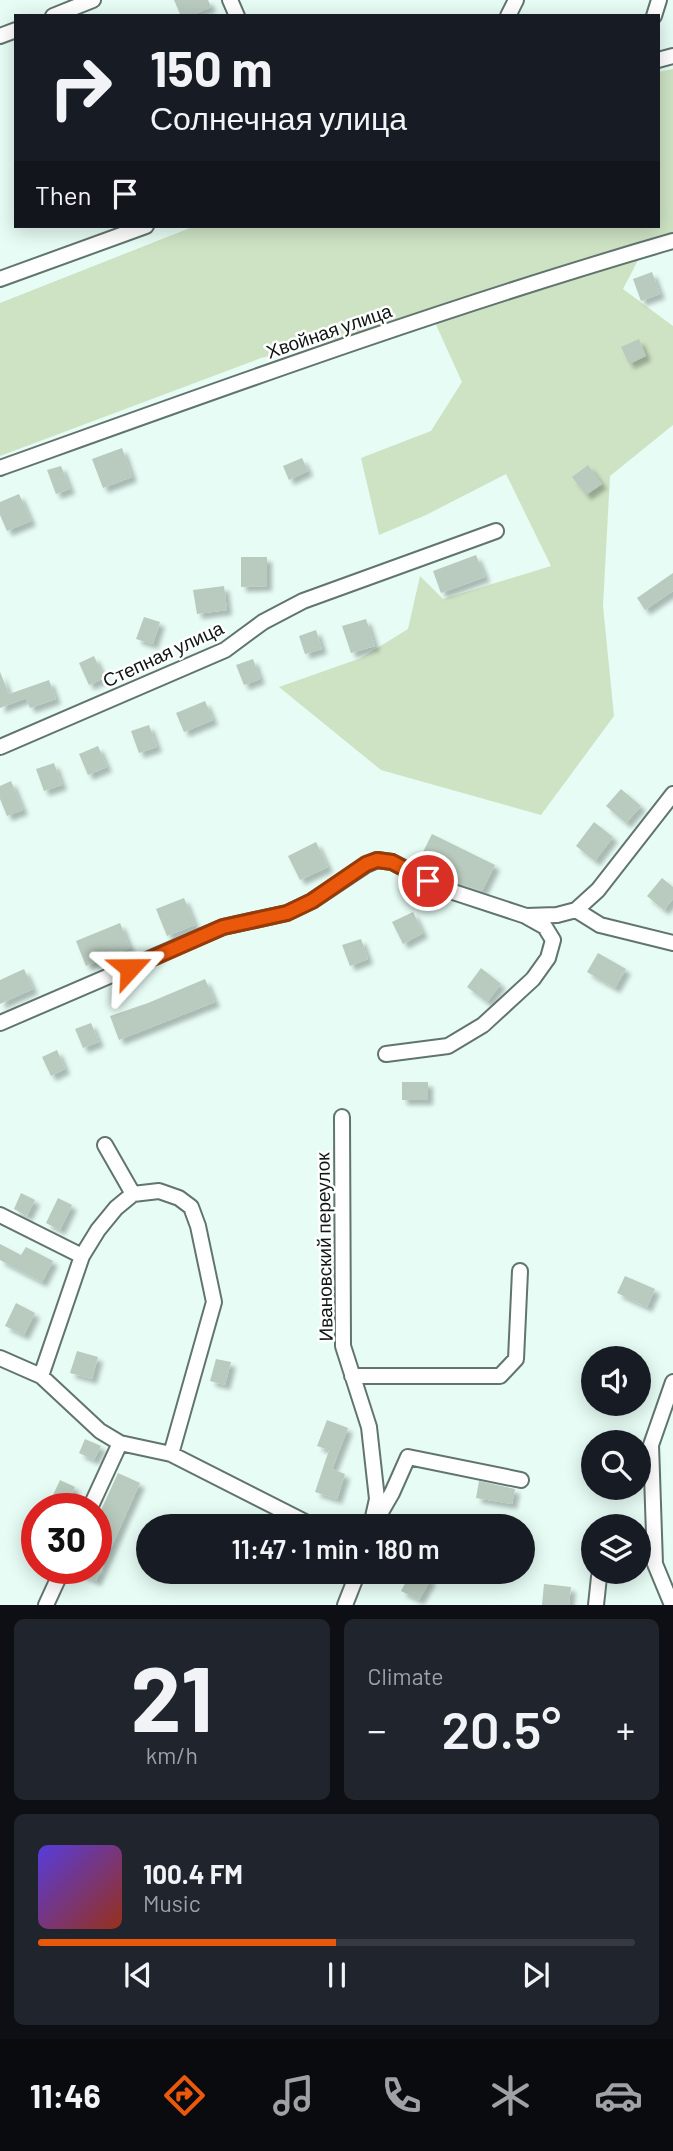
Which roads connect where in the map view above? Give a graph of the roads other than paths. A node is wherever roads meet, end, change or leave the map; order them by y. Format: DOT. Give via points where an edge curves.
graph roads {
  1 [pos="93,0"];
  2 [pos="58,14"];
  3 [pos="140,228"];
  4 [pos="673,241"];
  5 [pos="0,279"];
  6 [pos="0,468"];
  7 [pos="496,531"];
  8 [pos="0,747"];
  9 [pos="673,794"];
  10 [pos="576,910"];
  11 [pos="526,916"];
  12 [pos="673,943"];
  13 [pos="0,1023"];
  14 [pos="386,1054"];
  15 [pos="342,1116"];
  16 [pos="105,1145"];
  17 [pos="133,1194"];
  18 [pos="0,1215"];
  19 [pos="82,1256"];
  20 [pos="520,1271"];
  21 [pos="0,1358"];
  22 [pos="41,1376"];
  23 [pos="352,1376"];
  24 [pos="673,1382"];
  25 [pos="120,1443"];
  26 [pos="171,1454"];
  27 [pos="521,1480"];
  28 [pos="97,1493"];
  29 [pos="289,1514"];
  30 [pos="374,1514"];
  31 [pos="379,1514"];
  32 [pos="56,1584"];
  33 [pos="355,1584"];
  34 [pos="598,1584"];
  35 [pos="350,1603"];
  36 [pos="46,1605"];
  37 [pos="596,1605"];
  38 [pos="673,1605"];
  1 -- 2 [label="street"];
  3 -- 5 [label="street"];
  4 -- 6 [label="street, Хвойная улица" via="286,365"];
  7 -- 8 [label="street, Степная улица" via="303,601 225,650"];
  9 -- 10 [label="street" via="598,890"];
  10 -- 11 [label="street"];
  10 -- 12 [label="street" via="600,925"];
  11 -- 13 [label="street" via="377,860 287,913 223,927"];
  11 -- 14 [label="street" via="545,927 553,940 548,958 533,979 483,1025 448,1046"];
  15 -- 23 [label="street, Ивановский переулок" via="343,1346"];
  16 -- 17 [label="street"];
  17 -- 19 [label="street" via="116,1208"];
  17 -- 26 [label="street" via="159,1191 191,1207 214,1302"];
  18 -- 19 [label="street"];
  19 -- 22 [label="street"];
  20 -- 23 [label="street" via="516,1359 500,1376"];
  21 -- 22 [label="street"];
  22 -- 25 [label="street" via="100,1431"];
  23 -- 30 [label="street, Ивановский переулок" via="369,1427 377,1499"];
  24 -- 38 [label="street" via="651,1445 655,1564"];
  25 -- 26 [label="street"];
  25 -- 28 [label="street"];
  26 -- 29 [label="street"];
  27 -- 31 [label="street" via="408,1457"];
  32 -- 36 [label="street"];
  33 -- 35 [label="street"];
  34 -- 37 [label="street"];
}
